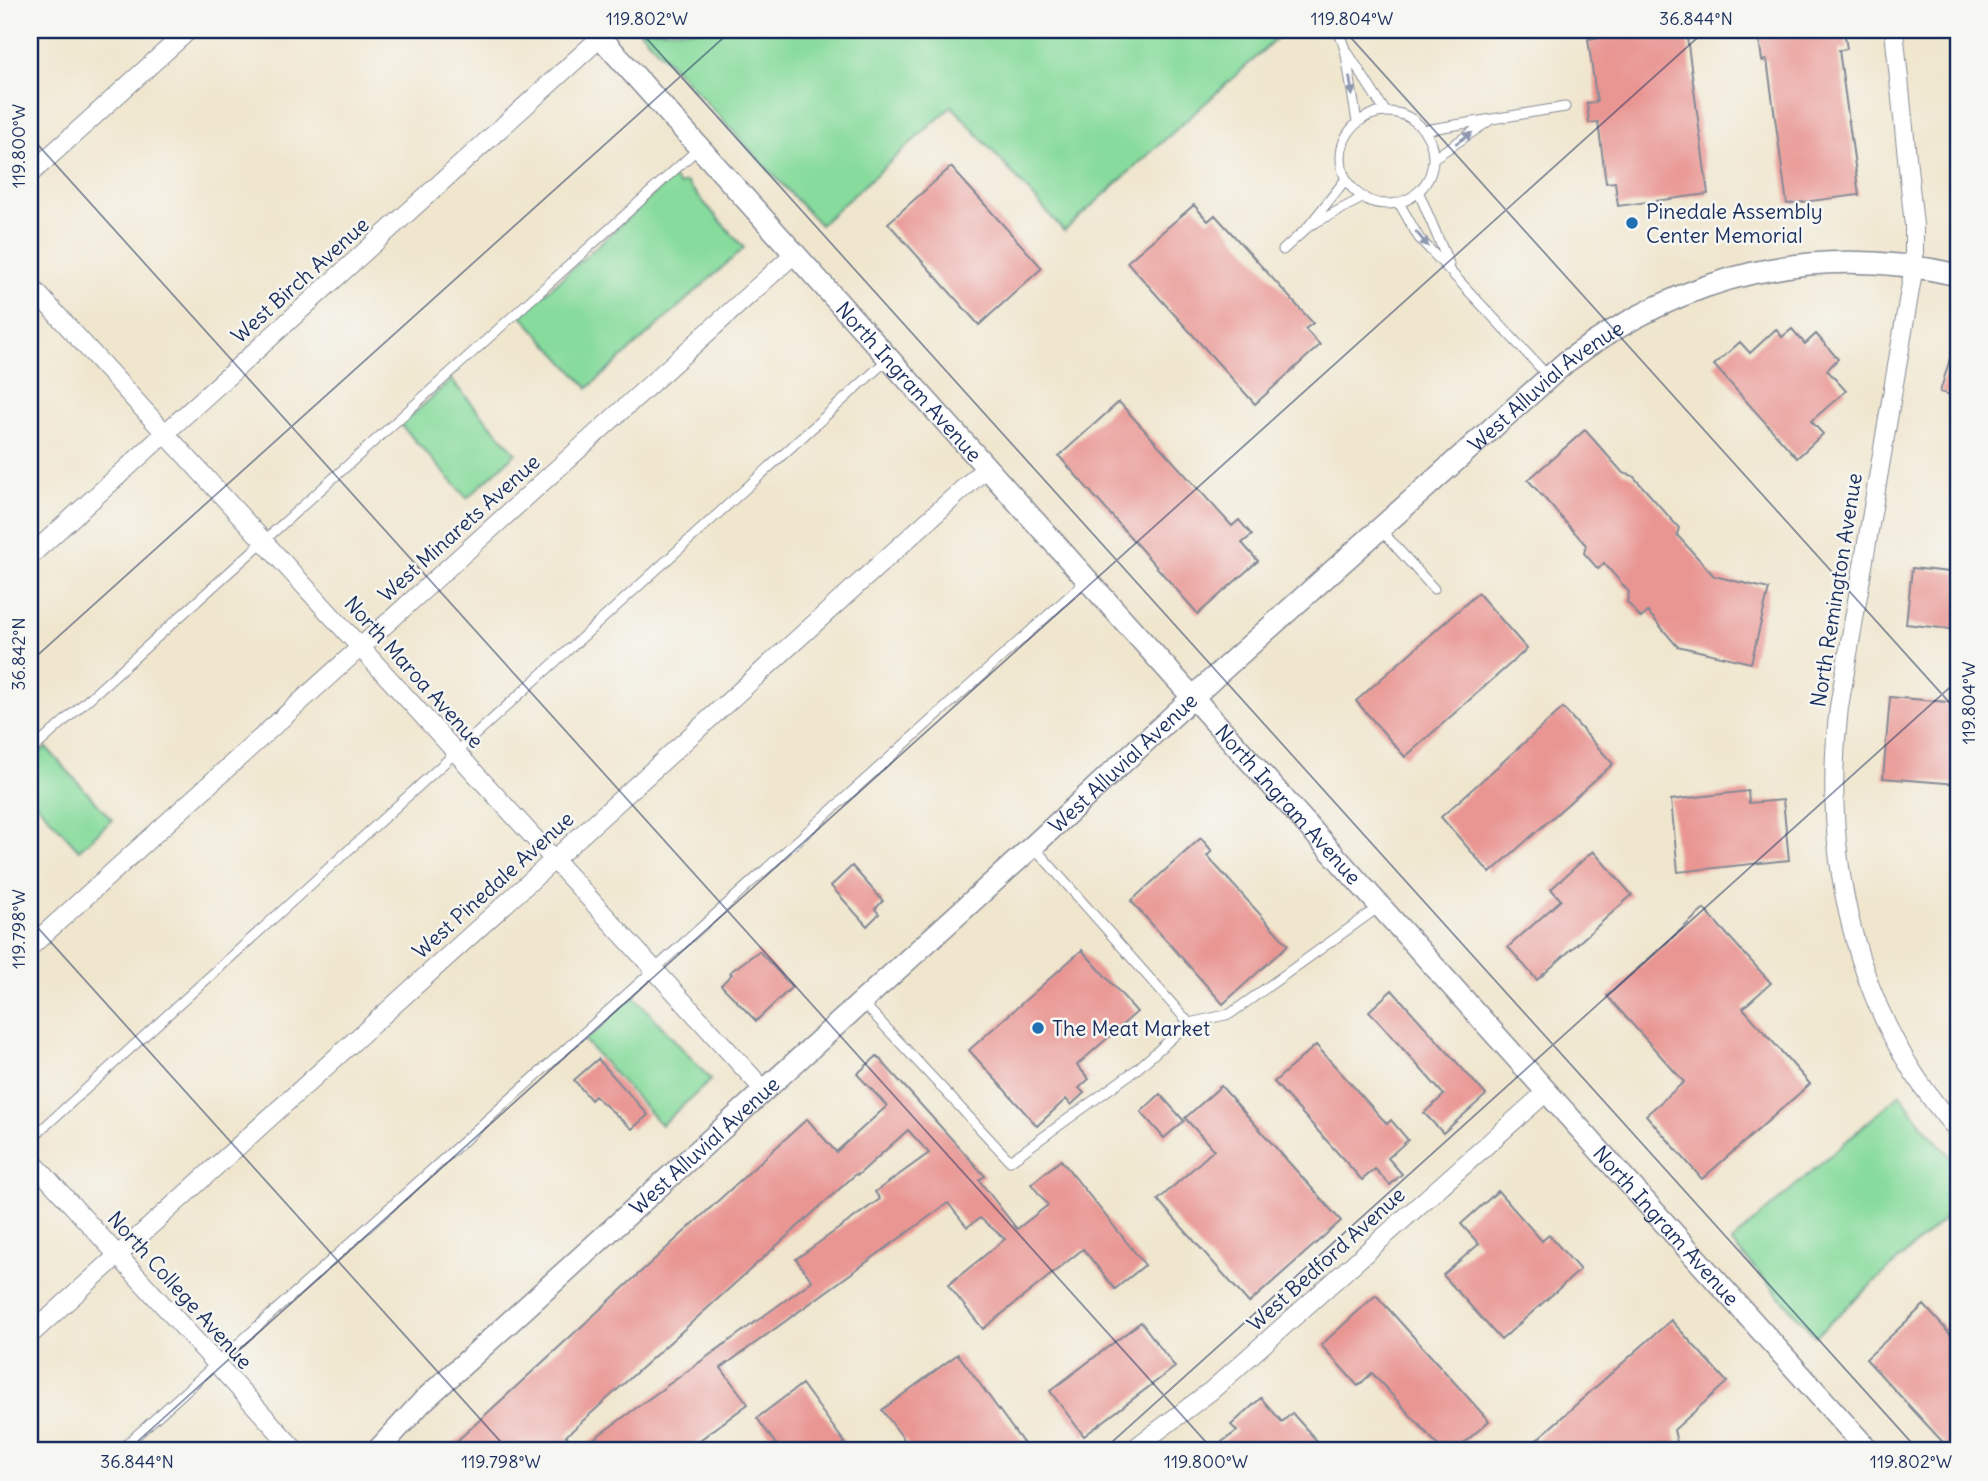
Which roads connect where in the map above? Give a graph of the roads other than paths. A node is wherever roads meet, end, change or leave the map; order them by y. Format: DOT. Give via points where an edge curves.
graph roads {
  1 [pos="189,30"];
  2 [pos="1338,30"];
  3 [pos="1894,30"];
  4 [pos="598,33"];
  5 [pos="1345,49"];
  6 [pos="1565,107"];
  7 [pos="1385,111"];
  8 [pos="1493,118"];
  9 [pos="1357,122"];
  10 [pos="1425,130"];
  11 [pos="699,148"];
  12 [pos="1434,158"];
  13 [pos="30,174"];
  14 [pos="1346,179"];
  15 [pos="1419,192"];
  16 [pos="1364,197"];
  17 [pos="1399,203"];
  18 [pos="1308,227"];
  19 [pos="1283,250"];
  20 [pos="794,254"];
  21 [pos="1914,266"];
  22 [pos="1451,269"];
  23 [pos="1958,275"];
  24 [pos="30,285"];
  25 [pos="888,359"];
  26 [pos="1548,376"];
  27 [pos="165,433"];
  28 [pos="986,468"];
  29 [pos="1379,528"];
  30 [pos="264,541"];
  31 [pos="30,556"];
  32 [pos="1087,580"];
  33 [pos="1434,589"];
  34 [pos="361,647"];
  35 [pos="1192,697"];
  36 [pos="30,752"];
  37 [pos="456,752"];
  38 [pos="1033,846"];
  39 [pos="554,859"];
  40 [pos="1379,907"];
  41 [pos="30,947"];
  42 [pos="655,969"];
  43 [pos="861,1002"];
  44 [pos="1189,1023"];
  45 [pos="764,1090"];
  46 [pos="1545,1093"];
  47 [pos="1958,1131"];
  48 [pos="30,1140"];
  49 [pos="30,1159"];
  50 [pos="118,1256"];
  51 [pos="30,1335"];
  52 [pos="216,1363"];
  53 [pos="119,1451"];
  54 [pos="296,1451"];
  55 [pos="377,1451"];
  56 [pos="1131,1451"];
  57 [pos="1869,1451"];
  1 -- 13 [label="street"];
  2 -- 5 [label="lane"];
  3 -- 21 [label="street, North Remington Avenue"];
  4 -- 11 [label="street, North Ingram Avenue"];
  4 -- 27 [label="street, West Birch Avenue"];
  5 -- 7 [label="lane"];
  5 -- 9 [label="lane, one-way"];
  6 -- 8 [label="lane"];
  7 -- 9 [label="lane"];
  7 -- 10 [label="lane" via="1407,116"];
  8 -- 10 [label="lane"];
  12 -- 8 [label="lane, one-way"];
  9 -- 14 [label="lane" via="1341,149"];
  10 -- 12 [label="lane"];
  11 -- 20 [label="street, North Ingram Avenue"];
  11 -- 30 [label="lane"];
  12 -- 15 [label="lane" via="1432,173"];
  14 -- 16 [label="lane"];
  14 -- 18 [label="lane"];
  15 -- 17 [label="lane"];
  15 -- 22 [label="lane"];
  16 -- 17 [label="lane" via="1383,204"];
  16 -- 18 [label="lane"];
  17 -- 22 [label="lane, one-way" via="1419,238"];
  18 -- 19 [label="lane"];
  20 -- 25 [label="street, North Ingram Avenue"];
  20 -- 34 [label="street, West Minarets Avenue"];
  21 -- 23 [label="street, West Alluvial Avenue"];
  21 -- 26 [label="street, West Alluvial Avenue" via="1818,262 1715,282 1624,322"];
  21 -- 47 [label="street, North Remington Avenue" via="1839,707 1834,820 1842,894 1874,994 1914,1070"];
  22 -- 26 [label="lane"];
  24 -- 27 [label="street, North Maroa Avenue"];
  25 -- 28 [label="street, North Ingram Avenue"];
  25 -- 37 [label="lane"];
  26 -- 29 [label="street, West Alluvial Avenue"];
  27 -- 30 [label="street, North Maroa Avenue"];
  27 -- 31 [label="street, West Birch Avenue"];
  28 -- 32 [label="street, North Ingram Avenue"];
  28 -- 39 [label="street, West Pinedale Avenue"];
  29 -- 33 [label="lane"];
  29 -- 35 [label="street, West Alluvial Avenue"];
  30 -- 34 [label="street, North Maroa Avenue"];
  30 -- 36 [label="lane"];
  32 -- 35 [label="street, North Ingram Avenue"];
  32 -- 42 [label="lane"];
  34 -- 37 [label="street, North Maroa Avenue"];
  34 -- 41 [label="street, West Minarets Avenue"];
  35 -- 38 [label="street, West Alluvial Avenue"];
  35 -- 40 [label="street, North Ingram Avenue"];
  37 -- 39 [label="street, North Maroa Avenue"];
  37 -- 48 [label="lane"];
  38 -- 43 [label="street, West Alluvial Avenue"];
  38 -- 44 [label="lane"];
  39 -- 42 [label="street, North Maroa Avenue"];
  39 -- 50 [label="street, West Pinedale Avenue"];
  40 -- 44 [label="lane" via="1230,1014"];
  40 -- 46 [label="street, North Ingram Avenue"];
  42 -- 45 [label="street, North Maroa Avenue"];
  42 -- 52 [label="lane"];
  43 -- 44 [label="lane" via="1010,1161 1137,1069"];
  43 -- 45 [label="street, West Alluvial Avenue"];
  45 -- 55 [label="street, West Alluvial Avenue" via="423,1401"];
  46 -- 56 [label="street, West Bedford Avenue" via="1212,1391"];
  46 -- 57 [label="street, North Ingram Avenue"];
  49 -- 50 [label="street, North College Avenue"];
  50 -- 51 [label="street, West Pinedale Avenue"];
  50 -- 52 [label="street, North College Avenue"];
  52 -- 53 [label="lane"];
  52 -- 54 [label="street, North College Avenue"];
}
